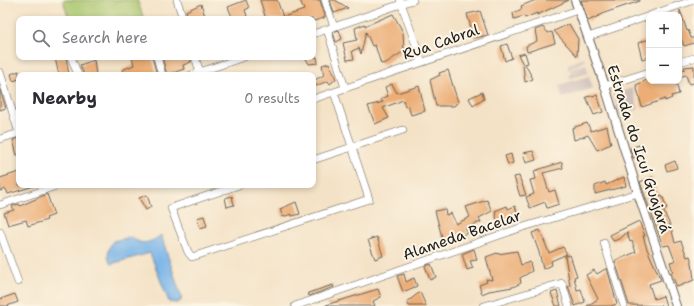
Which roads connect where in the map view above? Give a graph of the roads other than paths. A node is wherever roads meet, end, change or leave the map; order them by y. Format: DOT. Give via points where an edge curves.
graph roads {
  1 [pos="177,0"];
  2 [pos="325,0"];
  3 [pos="413,0"];
  4 [pos="575,0"];
  5 [pos="694,0"];
  6 [pos="400,2"];
  7 [pos="578,10"];
  8 [pos="659,12"];
  9 [pos="182,16"];
  10 [pos="646,16"];
  11 [pos="330,28"];
  12 [pos="316,33"];
  13 [pos="588,37"];
  14 [pos="694,58"];
  15 [pos="73,60"];
  16 [pos="158,60"];
  17 [pos="196,60"];
  18 [pos="236,60"];
  19 [pos="682,61"];
  20 [pos="422,62"];
  21 [pos="0,72"];
  22 [pos="77,72"];
  23 [pos="161,72"];
  24 [pos="200,72"];
  25 [pos="203,72"];
  26 [pos="646,73"];
  27 [pos="605,86"];
  28 [pos="345,88"];
  29 [pos="334,92"];
  30 [pos="316,98"];
  31 [pos="16,123"];
  32 [pos="403,130"];
  33 [pos="16,134"];
  34 [pos="0,139"];
  35 [pos="351,147"];
  36 [pos="316,159"];
  37 [pos="50,188"];
  38 [pos="230,188"];
  39 [pos="638,193"];
  40 [pos="0,205"];
  41 [pos="0,232"];
  42 [pos="604,243"];
  43 [pos="18,282"];
  44 [pos="296,306"];
  45 [pos="484,306"];
  46 [pos="569,306"];
  47 [pos="624,306"];
  48 [pos="676,306"];
  1 -- 9 [label="street"];
  2 -- 11 [label="street"];
  3 -- 6 [label="street"];
  4 -- 7 [label="street, Estrada do Icuí Guajará"];
  5 -- 8 [label="street"];
  6 -- 11 [label="street"];
  6 -- 20 [label="street"];
  7 -- 13 [label="street, Estrada do Icuí Guajará"];
  7 -- 20 [label="street, Rua Cabral"];
  10 -- 13 [label="street"];
  11 -- 12 [label="street"];
  11 -- 28 [label="street"];
  13 -- 27 [label="street, Estrada do Icuí Guajará"];
  14 -- 19 [label="street"];
  15 -- 22 [label="street"];
  16 -- 23 [label="street"];
  17 -- 24 [label="street"];
  18 -- 25 [label="street"];
  20 -- 28 [label="street, Rua Cabral"];
  21 -- 31 [label="street"];
  26 -- 27 [label="street"];
  27 -- 39 [label="street, Estrada do Icuí Guajará"];
  28 -- 29 [label="street, Rua Cabral"];
  29 -- 30 [label="street, Rua Cabral"];
  29 -- 35 [label="street"];
  32 -- 35 [label="street"];
  33 -- 34 [label="street"];
  35 -- 36 [label="street"];
  35 -- 38 [label="street" via="369,199 192,257 171,208"];
  37 -- 40 [label="street"];
  39 -- 44 [label="street, Alameda Bacelar" via="520,228"];
  39 -- 48 [label="street, Estrada do Icuí Guajará"];
  41 -- 43 [label="street"];
  42 -- 47 [label="street"];
  45 -- 46 [label="street" via="562,283"];
}
